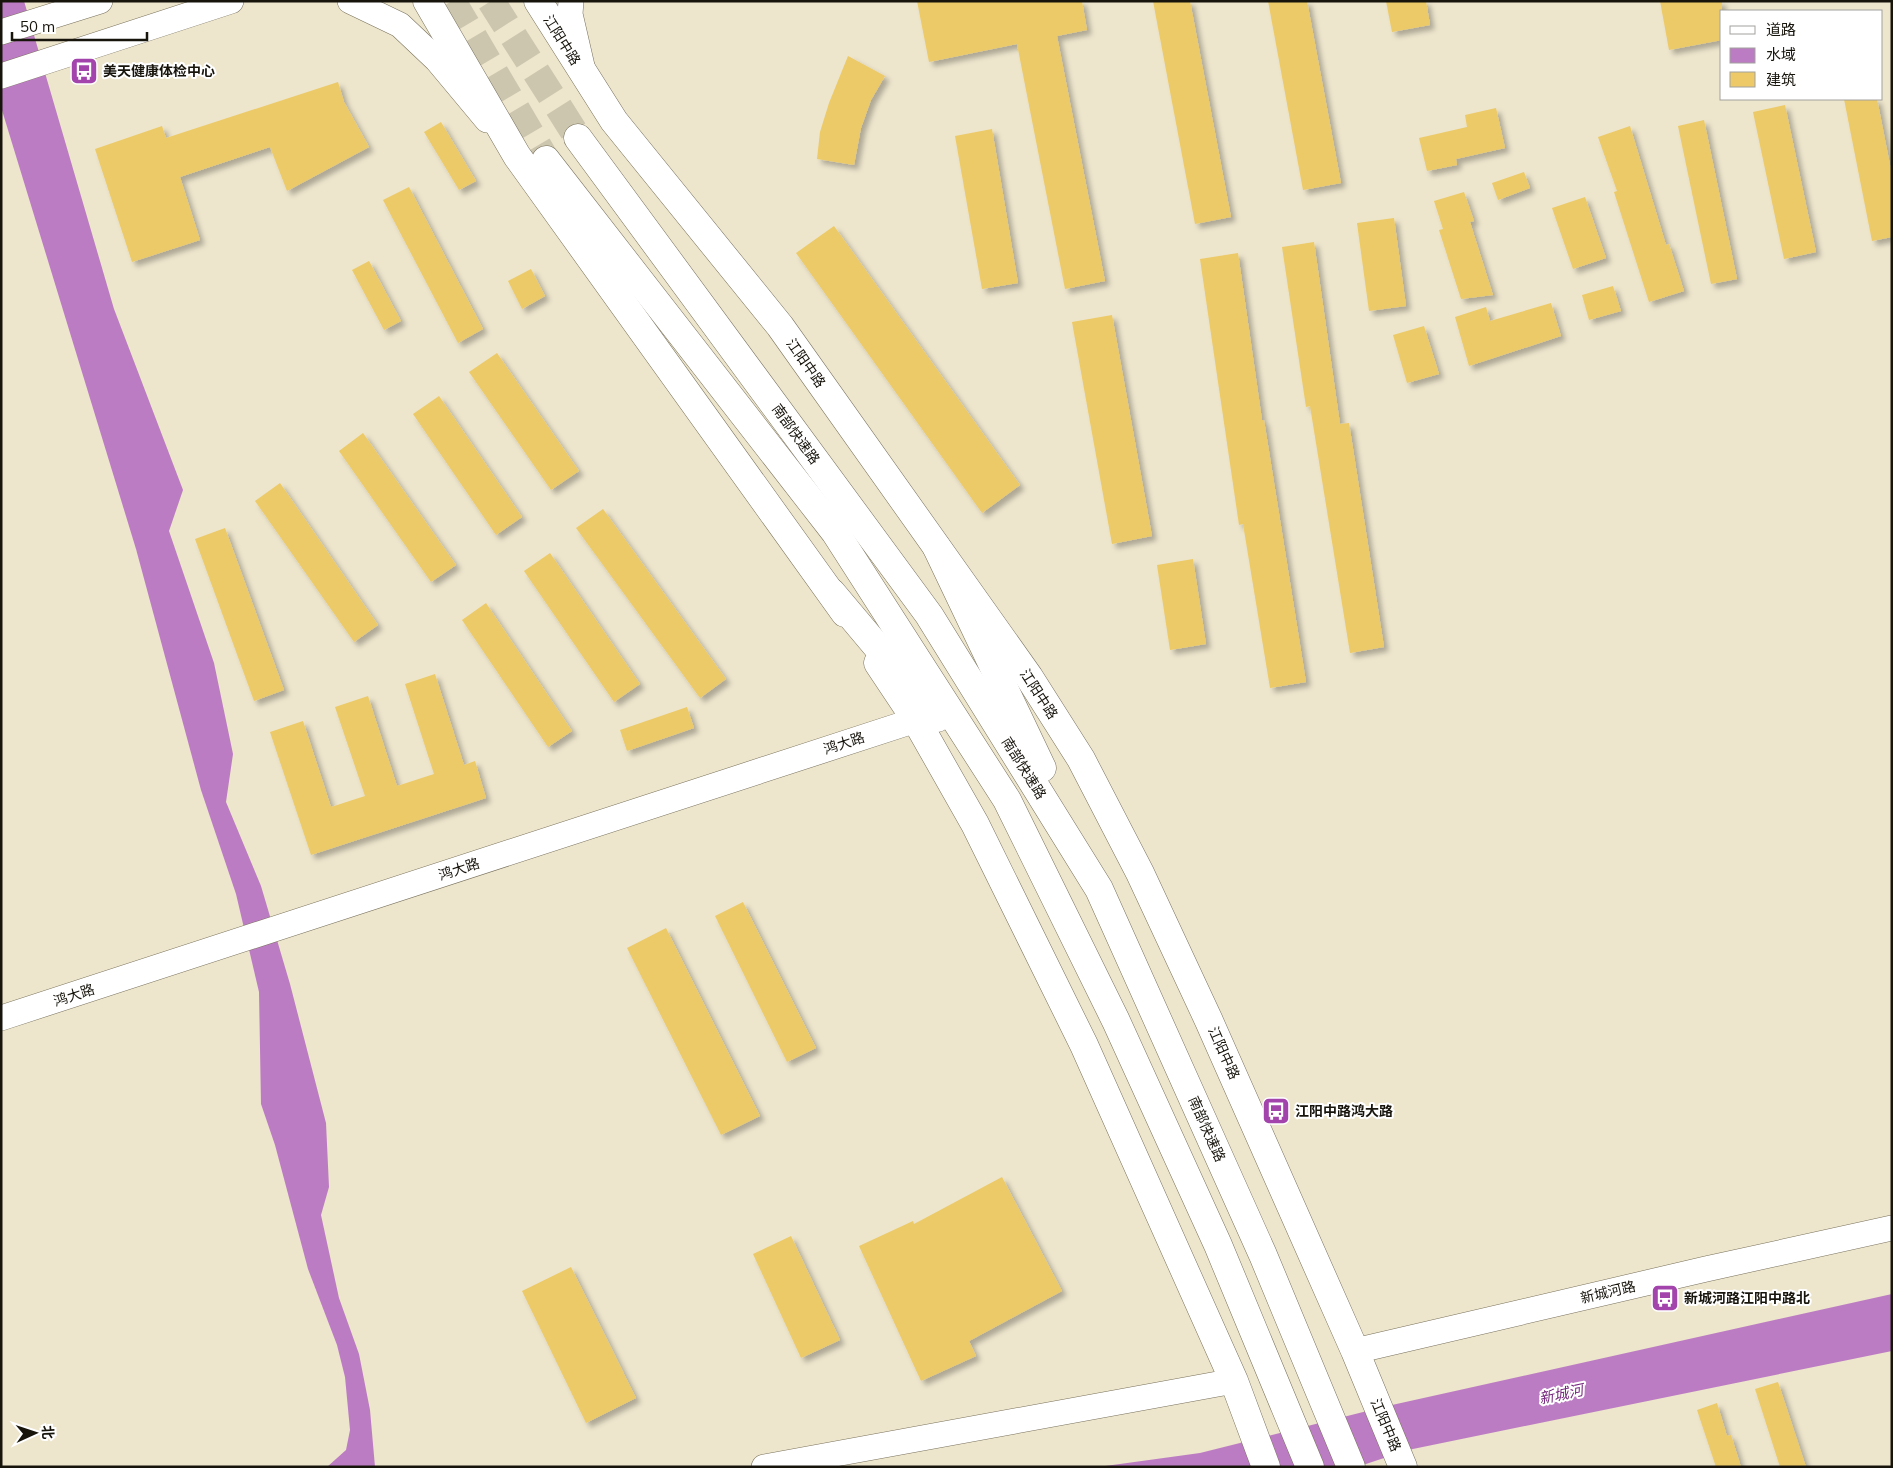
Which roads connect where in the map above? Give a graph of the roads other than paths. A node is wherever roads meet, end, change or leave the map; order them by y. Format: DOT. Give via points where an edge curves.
graph roads {
  1 [pos="100,1"];
  2 [pos="231,1"];
  3 [pos="350,1"];
  4 [pos="427,1"];
  5 [pos="538,1"];
  6 [pos="571,1"];
  7 [pos="1,32"];
  8 [pos="584,74"];
  9 [pos="1,76"];
  10 [pos="578,138"];
  11 [pos="517,156"];
  12 [pos="546,160"];
  13 [pos="937,548"];
  14 [pos="832,593"];
  15 [pos="916,720"];
  16 [pos="1007,800"];
  17 [pos="1099,888"];
  18 [pos="1,1018"];
  19 [pos="1892,1228"];
  20 [pos="1355,1351"];
  21 [pos="1234,1381"];
  22 [pos="764,1467"];
  23 [pos="1266,1467"];
  24 [pos="1310,1467"];
  25 [pos="1351,1467"];
  26 [pos="1403,1467"];
  1 -- 7 [label="street"];
  2 -- 9 [label="street"];
  3 -- 11 [label="street" via="400,25 437,60"];
  4 -- 11 [label="main road"];
  5 -- 8 [label="main road, 江阳中路"];
  6 -- 8 [label="street" via="570,14"];
  8 -- 13 [label="main road, 江阳中路" via="614,120 780,326"];
  10 -- 17 [label="main road, 南部快速路" via="929,615"];
  11 -- 14 [label="main road"];
  12 -- 16 [label="main road, 南部快速路" via="835,532"];
  13 -- 17 [label="main road"];
  13 -- 20 [label="main road, 江阳中路" via="1029,677 1081,759 1205,1012"];
  14 -- 15 [label="main road"];
  14 -- 16 [label="main road"];
  15 -- 18 [label="street, 鸿大路"];
  15 -- 21 [label="main road" via="975,824 1084,1045"];
  16 -- 24 [label="main road, 南部快速路" via="1116,1021 1214,1236"];
  17 -- 25 [label="main road, 南部快速路" via="1263,1255"];
  19 -- 20 [label="street, 新城河路"];
  20 -- 26 [label="main road, 江阳中路"];
  21 -- 22 [label="street"];
  21 -- 23 [label="main road"];
}
